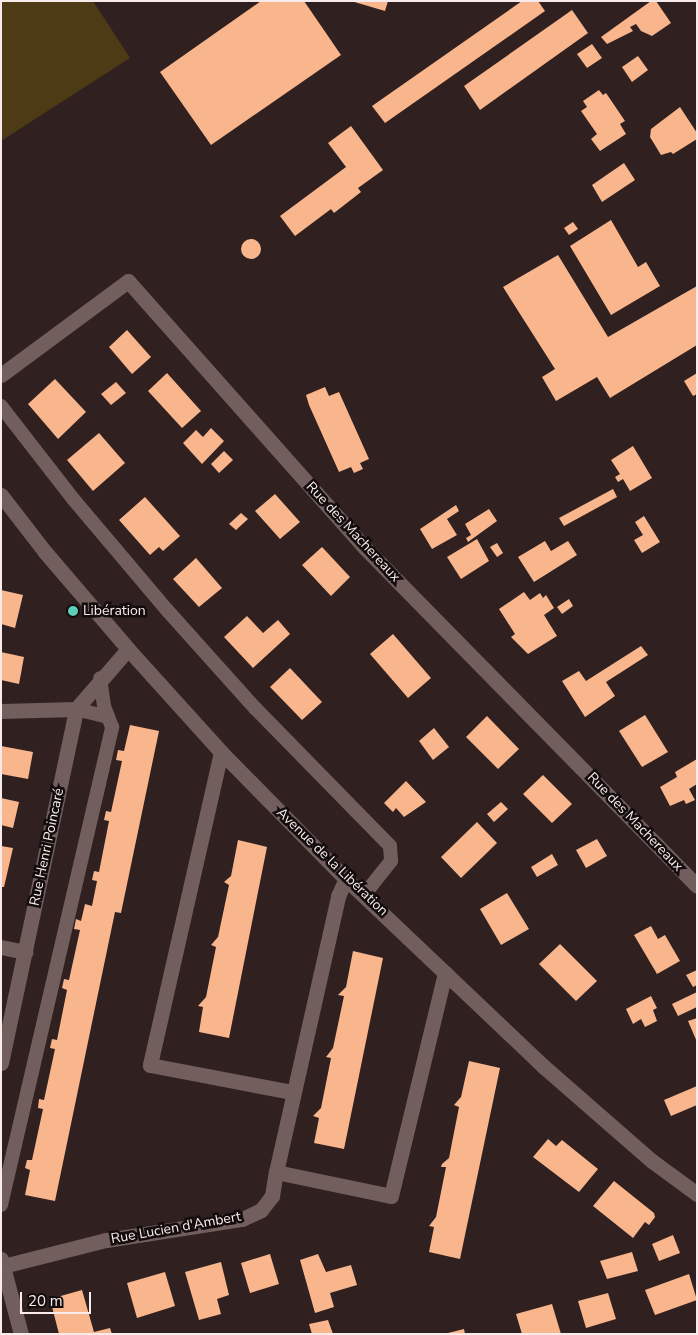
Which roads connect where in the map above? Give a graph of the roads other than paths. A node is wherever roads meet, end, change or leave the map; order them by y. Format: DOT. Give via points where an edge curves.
graph roads {
  1 [pos="1,375"];
  2 [pos="1,406"];
  3 [pos="1,495"];
  4 [pos="128,649"];
  5 [pos="100,678"];
  6 [pos="76,709"];
  7 [pos="1,712"];
  8 [pos="108,717"];
  9 [pos="222,752"];
  10 [pos="346,878"];
  11 [pos="697,886"];
  12 [pos="364,895"];
  13 [pos="1,947"];
  14 [pos="25,952"];
  15 [pos="446,972"];
  16 [pos="1,1063"];
  17 [pos="292,1092"];
  18 [pos="276,1172"];
  19 [pos="697,1194"];
  20 [pos="1,1205"];
  21 [pos="2,1263"];
  22 [pos="21,1334"];
  1 -- 11 [label="street, Rue des Machereaux" via="128,282 366,549"];
  2 -- 12 [label="lane" via="74,500 168,610 255,708 390,846 390,861"];
  3 -- 4 [label="street, Avenue de la Libération"];
  4 -- 5 [label="street, Rue Henri Poincaré"];
  4 -- 9 [label="street, Avenue de la Libération"];
  5 -- 6 [label="street, Rue Henri Poincaré"];
  5 -- 8 [label="lane"];
  6 -- 7 [label="street"];
  6 -- 8 [label="lane"];
  6 -- 14 [label="street, Rue Henri Poincaré"];
  8 -- 20 [label="lane" via="112,727"];
  9 -- 10 [label="street, Avenue de la Libération"];
  9 -- 17 [label="street" via="150,1065"];
  10 -- 12 [label="street, Avenue de la Libération"];
  10 -- 17 [label="street, Rue Lucien d'Ambert" via="338,896"];
  12 -- 15 [label="street, Avenue de la Libération"];
  13 -- 14 [label="street"];
  14 -- 16 [label="street, Rue Henri Poincaré"];
  15 -- 18 [label="street" via="391,1196"];
  15 -- 19 [label="street, Avenue de la Libération" via="543,1066 652,1161"];
  17 -- 18 [label="street, Rue Lucien d'Ambert"];
  18 -- 21 [label="street, Rue Lucien d'Ambert" via="272,1196 261,1210 242,1219 106,1240"];
  21 -- 22 [label="street"];
}
